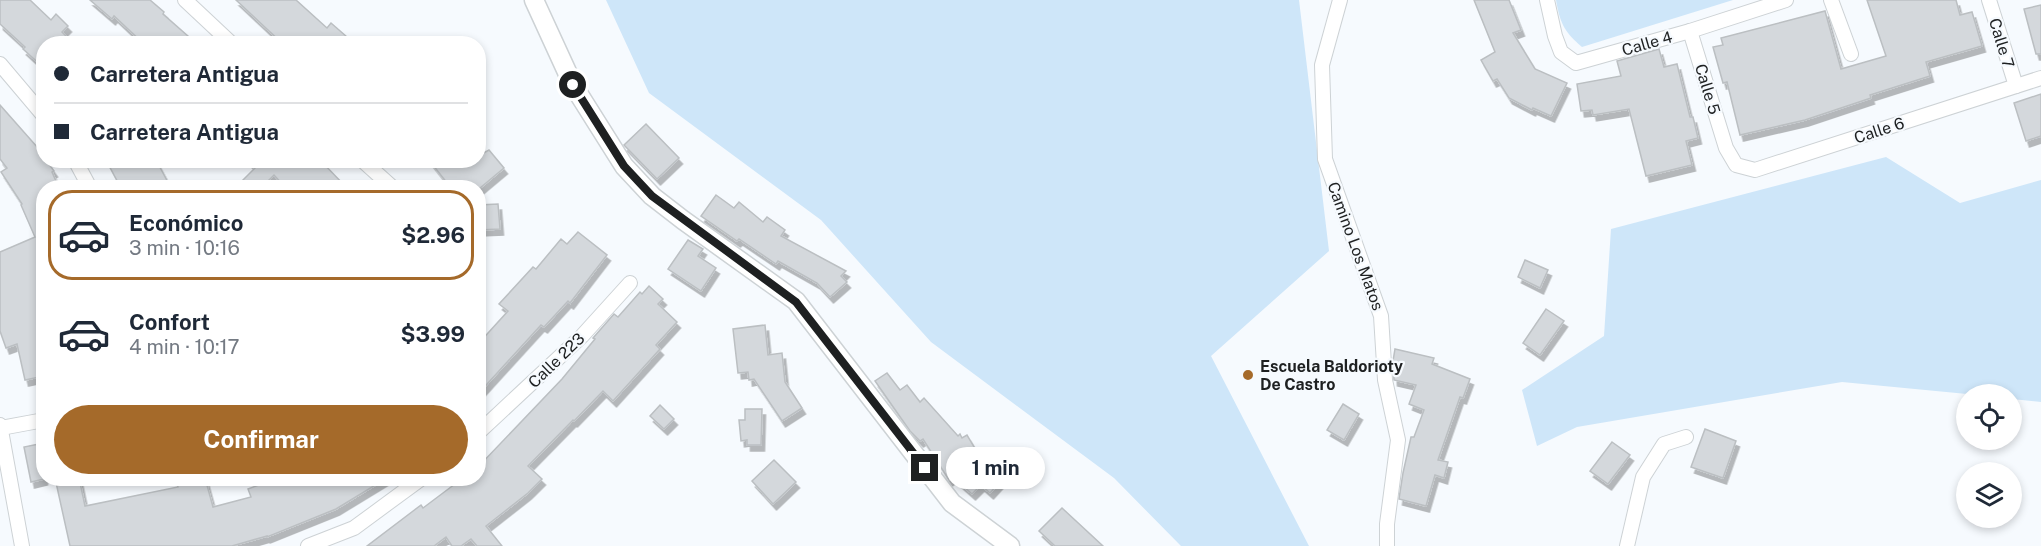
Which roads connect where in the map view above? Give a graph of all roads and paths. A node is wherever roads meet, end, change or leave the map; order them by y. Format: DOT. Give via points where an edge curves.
graph roads {
  1 [pos="185,0"];
  2 [pos="534,0"];
  3 [pos="1340,0"];
  4 [pos="1547,0"];
  5 [pos="1786,0"];
  6 [pos="1831,0"];
  7 [pos="1989,0"];
  8 [pos="1690,31"];
  9 [pos="223,36"];
  10 [pos="1851,54"];
  11 [pos="0,64"];
  12 [pos="2041,78"];
  13 [pos="2016,86"];
  14 [pos="36,107"];
  15 [pos="1726,148"];
  16 [pos="371,168"];
  17 [pos="384,180"];
  18 [pos="630,283"];
  19 [pos="36,421"];
  20 [pos="0,426"];
  21 [pos="486,426"];
  22 [pos="1686,437"];
  23 [pos="411,486"];
  24 [pos="22,546"];
  25 [pos="308,546"];
  26 [pos="1010,546"];
  27 [pos="1387,546"];
  28 [pos="1627,546"];
  1 -- 9 [label="street"];
  2 -- 26 [label="street" via="573,85 624,166 660,202 796,302 952,503"];
  3 -- 27 [label="street, Camino Los Matos" via="1322,65 1324,159 1381,316 1385,380 1398,440"];
  4 -- 8 [label="street, Calle 4" via="1561,52 1576,63"];
  5 -- 8 [label="street, Calle 4"];
  6 -- 10 [label="street"];
  7 -- 13 [label="street, Calle 7"];
  8 -- 15 [label="street, Calle 5"];
  11 -- 14 [label="street"];
  12 -- 13 [label="street, Calle 6"];
  13 -- 15 [label="street, Calle 6" via="1755,170 1736,165"];
  16 -- 17 [label="street"];
  18 -- 21 [label="street, Calle 223" via="582,336"];
  19 -- 20 [label="street"];
  20 -- 24 [label="street"];
  22 -- 28 [label="street" via="1664,444 1643,477"];
  23 -- 25 [label="street" via="354,528"];
}
